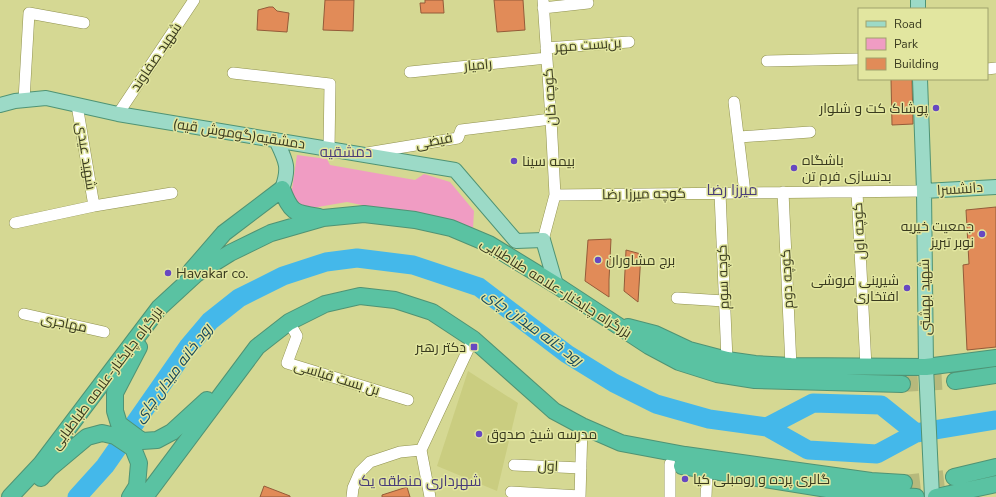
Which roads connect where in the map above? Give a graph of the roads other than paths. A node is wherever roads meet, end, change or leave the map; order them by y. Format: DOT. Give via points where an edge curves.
graph roads {
  1 [pos="194,0"];
  2 [pos="588,3"];
  3 [pos="543,4"];
  4 [pos="84,23"];
  5 [pos="629,42"];
  6 [pos="547,53"];
  7 [pos="858,59"];
  8 [pos="766,61"];
  9 [pos="410,72"];
  10 [pos="233,73"];
  11 [pos="920,80"];
  12 [pos="24,100"];
  13 [pos="734,102"];
  14 [pos="0,105"];
  15 [pos="77,105"];
  16 [pos="118,114"];
  17 [pos="551,119"];
  18 [pos="810,132"];
  19 [pos="739,137"];
  20 [pos="276,140"];
  21 [pos="329,149"];
  22 [pos="360,154"];
  23 [pos="996,186"];
  24 [pos="282,189"];
  25 [pos="924,191"];
  26 [pos="783,192"];
  27 [pos="857,192"];
  28 [pos="172,193"];
  29 [pos="720,193"];
  30 [pos="745,193"];
  31 [pos="555,195"];
  32 [pos="94,206"];
  33 [pos="323,218"];
  34 [pos="15,223"];
  35 [pos="543,240"];
  36 [pos="556,284"];
  37 [pos="676,298"];
  38 [pos="724,300"];
  39 [pos="159,308"];
  40 [pos="24,314"];
  41 [pos="289,322"];
  42 [pos="616,324"];
  43 [pos="104,332"];
  44 [pos="474,339"];
  45 [pos="996,358"];
  46 [pos="727,360"];
  47 [pos="791,366"];
  48 [pos="866,367"];
  49 [pos="926,367"];
  50 [pos="996,375"];
  51 [pos="234,376"];
  52 [pos="954,381"];
  53 [pos="902,384"];
  54 [pos="408,400"];
  55 [pos="582,426"];
  56 [pos="621,443"];
  57 [pos="422,450"];
  58 [pos="670,464"];
  59 [pos="514,465"];
  60 [pos="996,467"];
  61 [pos="581,468"];
  62 [pos="707,470"];
  63 [pos="954,478"];
  64 [pos="904,482"];
  65 [pos="996,484"];
  66 [pos="511,492"];
  67 [pos="137,493"];
  68 [pos="532,495"];
  69 [pos="580,496"];
  70 [pos="10,497"];
  71 [pos="23,497"];
  72 [pos="352,497"];
  73 [pos="430,497"];
  74 [pos="670,497"];
  75 [pos="706,497"];
  76 [pos="916,497"];
  77 [pos="932,497"];
  78 [pos="936,497"];
  1 -- 16 [label="street, شهید صفاوند"];
  2 -- 3 [label="street"];
  3 -- 6 [label="street, کوچه خان"];
  4 -- 12 [label="street" via="29,13"];
  5 -- 6 [label="street, بن‌بست مهر"];
  6 -- 9 [label="street, رامیار"];
  6 -- 17 [label="street, کوچه خان"];
  7 -- 8 [label="street"];
  10 -- 21 [label="street" via="330,84"];
  11 -- 25 [label="main road, شهید بهشتى"];
  12 -- 14 [label="main road, دمشقیه(گوموش قیه)"];
  12 -- 15 [label="main road, دمشقیه(گوموش قیه)" via="46,98"];
  13 -- 19 [label="street"];
  15 -- 16 [label="main road, دمشقیه(گوموش قیه)"];
  15 -- 32 [label="street, شهید عیدی"];
  16 -- 20 [label="main road, دمشقیه(گوموش قیه)"];
  17 -- 22 [label="street, فیضی" via="461,130 458,138"];
  17 -- 31 [label="street, کوچه خان"];
  18 -- 19 [label="street"];
  19 -- 30 [label="street"];
  20 -- 21 [label="main road, دمشقیه(گوموش قیه)"];
  20 -- 24 [label="main road" via="285,159 287,175"];
  21 -- 22 [label="main road, دمشقیه(گوموش قیه)"];
  22 -- 35 [label="main road, دمشقیه(گوموش قیه)" via="455,170 516,241"];
  23 -- 25 [label="main road, دانشسرا"];
  24 -- 33 [label="highway" via="288,205 300,214"];
  24 -- 39 [label="highway" via="224,233"];
  25 -- 27 [label="street, کوچه میرزا رضا"];
  25 -- 49 [label="main road, شهید بهشتى"];
  26 -- 27 [label="street, کوچه میرزا رضا"];
  26 -- 30 [label="street, کوچه میرزا رضا"];
  26 -- 47 [label="street, کوچه دوم"];
  27 -- 48 [label="street, کوچه اول"];
  28 -- 32 [label="street, شهید عیدی"];
  29 -- 30 [label="street, کوچه میرزا رضا"];
  29 -- 31 [label="street, کوچه میرزا رضا"];
  29 -- 38 [label="street, کوچه سوم"];
  31 -- 35 [label="street"];
  32 -- 34 [label="street, شهید عیدی"];
  33 -- 36 [label="highway, بزرگراه چایکنار-علامه طباطبایی" via="364,214 416,220 451,228 489,244"];
  33 -- 39 [label="highway, بزرگراه چایکنار-علامه طباطبایی" via="271,233 230,253 196,274"];
  35 -- 36 [label="main road"];
  36 -- 42 [label="highway, بزرگراه چایکنار-علامه طباطبایی"];
  37 -- 38 [label="street"];
  38 -- 46 [label="street, کوچه سوم"];
  39 -- 51 [label="highway" via="115,393 115,411 119,424 142,441 157,440 172,432"];
  39 -- 70 [label="highway, بزرگراه چایکنار-علامه طباطبایی" via="41,464"];
  40 -- 43 [label="street, مهاجری"];
  41 -- 44 [label="highway" via="325,304 360,296 395,300 432,312"];
  41 -- 51 [label="highway" via="257,347"];
  41 -- 54 [label="street, بن بست قیاسی" via="297,336 287,364"];
  42 -- 46 [label="highway" via="654,334 689,350"];
  42 -- 53 [label="highway, بزرگراه چایکنار-علامه طباطبایی" via="679,362 716,374 755,380"];
  44 -- 55 [label="highway" via="554,411"];
  44 -- 57 [label="street"];
  45 -- 49 [label="highway"];
  46 -- 47 [label="highway"];
  47 -- 48 [label="highway"];
  48 -- 49 [label="highway"];
  49 -- 77 [label="main road, شهید بهشتى"];
  50 -- 52 [label="highway"];
  51 -- 67 [label="highway"];
  55 -- 56 [label="highway"];
  55 -- 61 [label="street"];
  56 -- 58 [label="highway"];
  56 -- 64 [label="highway" via="716,460 871,481"];
  57 -- 72 [label="street" via="400,452 370,462 360,472"];
  57 -- 73 [label="street"];
  58 -- 62 [label="highway"];
  58 -- 74 [label="street"];
  59 -- 61 [label="street, اول"];
  60 -- 63 [label="highway"];
  61 -- 69 [label="street"];
  62 -- 75 [label="street"];
  62 -- 76 [label="highway" via="852,493"];
  65 -- 78 [label="highway"];
  66 -- 68 [label="street"];
  67 -- 71 [label="highway" via="139,463 133,448 115,436 102,433 87,437 50,468"];
  68 -- 69 [label="street"];
}
